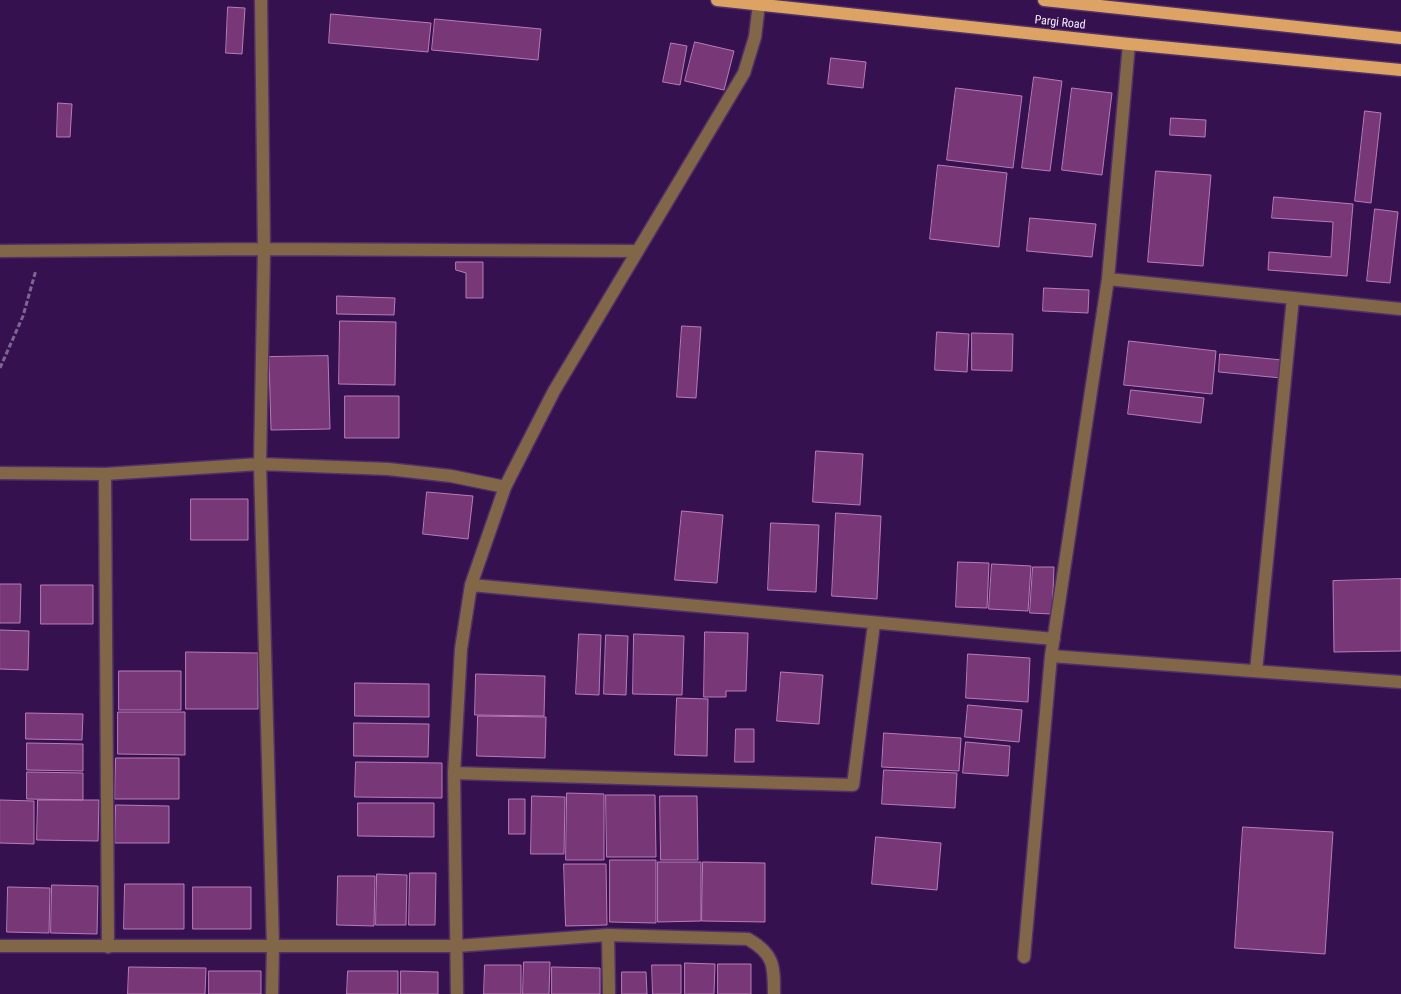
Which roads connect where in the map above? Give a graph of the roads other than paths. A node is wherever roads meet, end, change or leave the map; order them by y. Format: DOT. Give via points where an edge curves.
graph roads {
  1 [pos="261,0"];
  2 [pos="717,0"];
  3 [pos="1044,0"];
  4 [pos="759,4"];
  5 [pos="1401,38"];
  6 [pos="1129,44"];
  7 [pos="1401,70"];
  8 [pos="264,248"];
  9 [pos="0,251"];
  10 [pos="637,251"];
  11 [pos="1108,279"];
  12 [pos="1293,298"];
  13 [pos="1401,309"];
  14 [pos="260,464"];
  15 [pos="0,473"];
  16 [pos="105,474"];
  17 [pos="505,487"];
  18 [pos="471,585"];
  19 [pos="874,624"];
  20 [pos="1054,639"];
  21 [pos="1051,656"];
  22 [pos="1256,671"];
  23 [pos="1401,682"];
  24 [pos="454,773"];
  25 [pos="608,935"];
  26 [pos="0,946"];
  27 [pos="273,946"];
  28 [pos="457,946"];
  29 [pos="108,947"];
  30 [pos="1024,957"];
  31 [pos="272,994"];
  32 [pos="457,994"];
  33 [pos="609,994"];
  34 [pos="774,994"];
  1 -- 8 [label="street"];
  2 -- 4 [label="main road, Pargi Road"];
  3 -- 5 [label="main road, Pargi Road"];
  4 -- 6 [label="main road, Pargi Road"];
  4 -- 10 [label="street" via="755,37 744,73"];
  6 -- 7 [label="main road, Pargi Road"];
  6 -- 11 [label="street"];
  8 -- 9 [label="street"];
  8 -- 10 [label="street"];
  8 -- 14 [label="street"];
  10 -- 17 [label="street" via="554,391"];
  11 -- 12 [label="street"];
  11 -- 20 [label="street"];
  12 -- 13 [label="street"];
  12 -- 22 [label="street"];
  14 -- 16 [label="street"];
  14 -- 17 [label="street" via="388,468"];
  14 -- 27 [label="street"];
  15 -- 16 [label="street"];
  16 -- 29 [label="street"];
  17 -- 18 [label="street"];
  18 -- 19 [label="street"];
  18 -- 24 [label="street" via="461,649"];
  19 -- 20 [label="street"];
  19 -- 24 [label="street" via="853,785"];
  20 -- 21 [label="street"];
  21 -- 22 [label="street"];
  21 -- 30 [label="street"];
  22 -- 23 [label="street"];
  24 -- 28 [label="street"];
  25 -- 28 [label="street"];
  25 -- 33 [label="street"];
  25 -- 34 [label="street" via="748,939 764,948 774,967"];
  26 -- 29 [label="street"];
  27 -- 28 [label="street"];
  27 -- 29 [label="street"];
  27 -- 31 [label="street"];
  28 -- 32 [label="street"];
}
